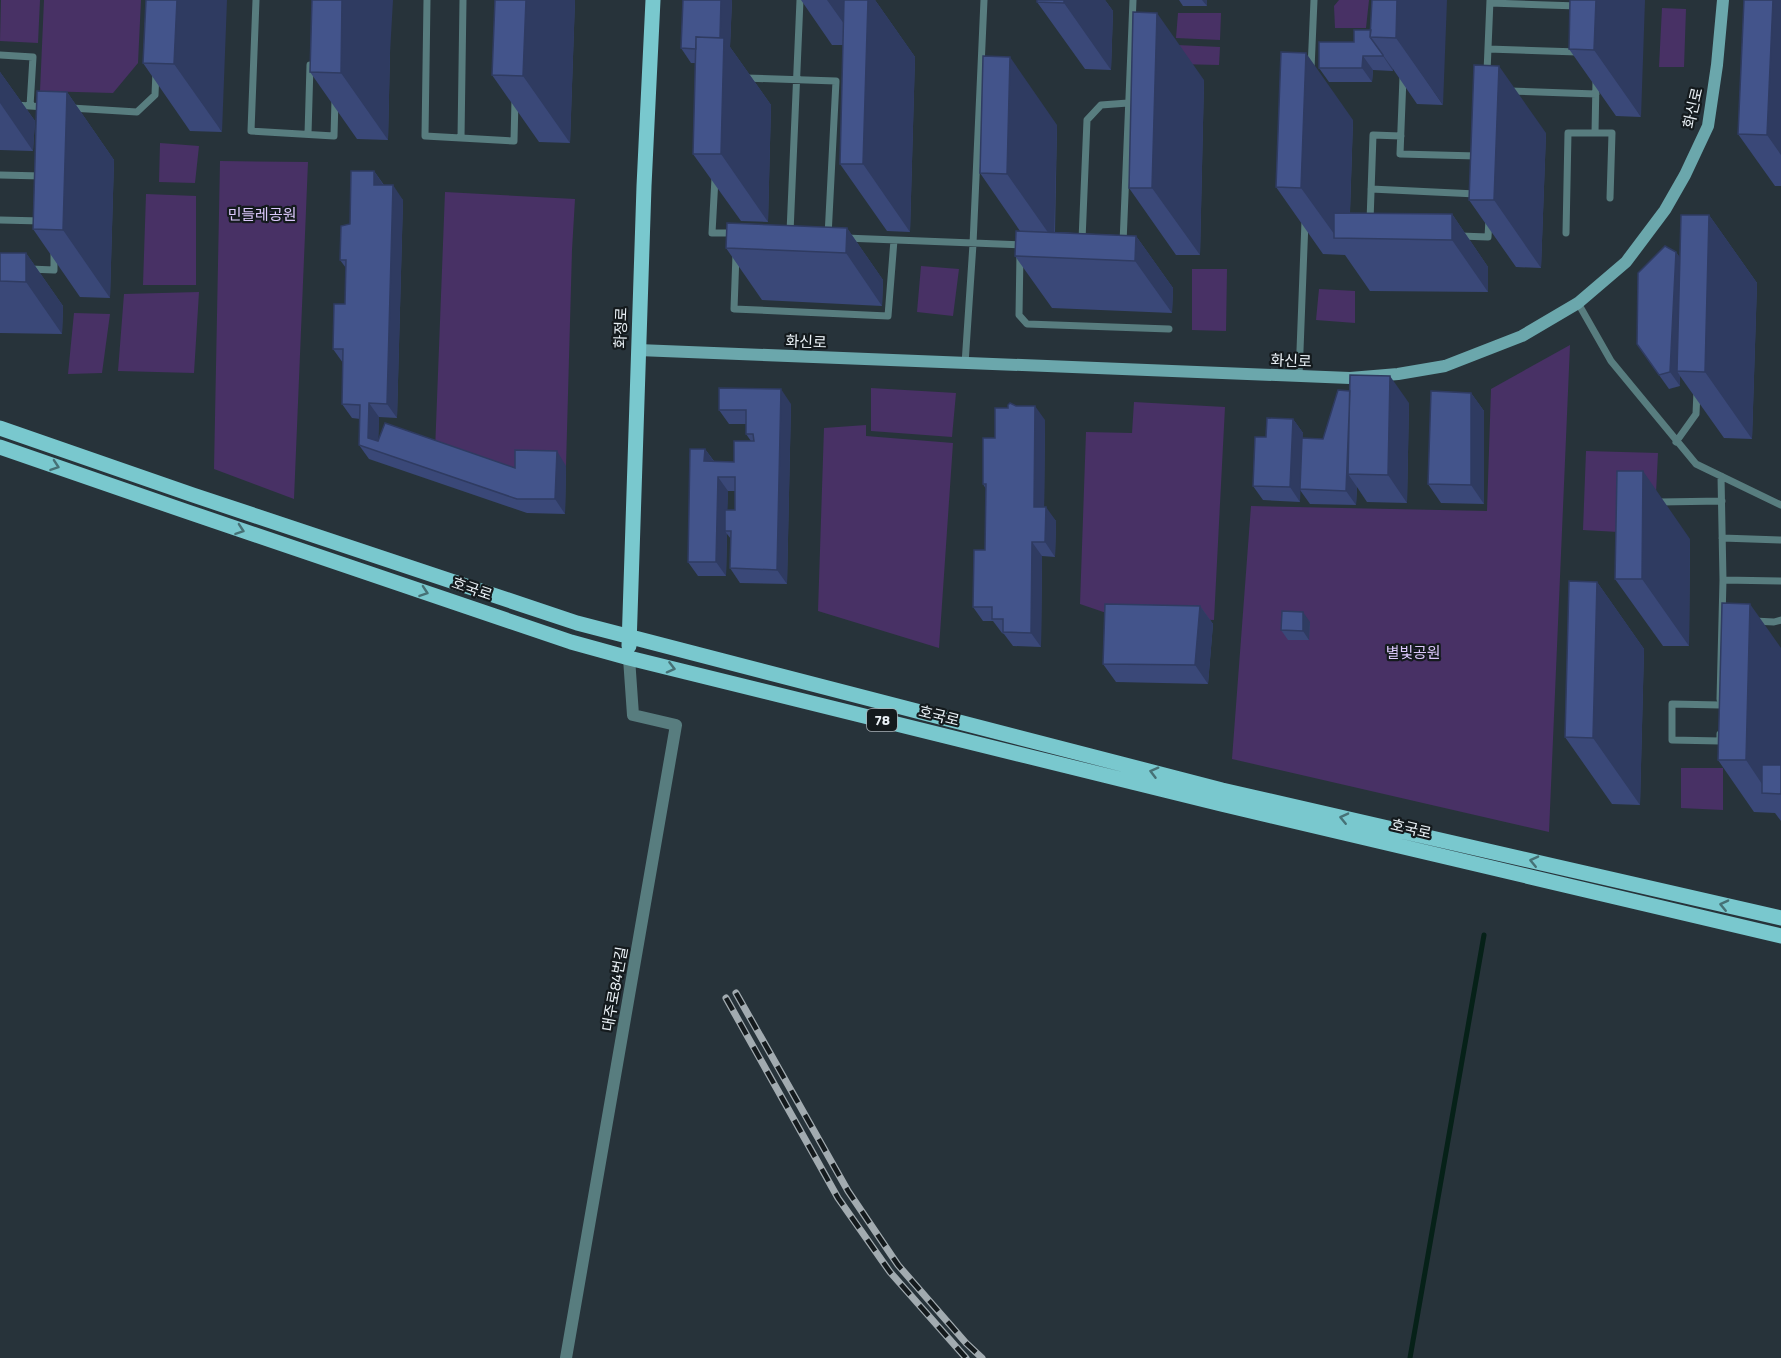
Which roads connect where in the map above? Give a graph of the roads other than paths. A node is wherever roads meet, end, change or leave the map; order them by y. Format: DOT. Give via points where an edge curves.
graph roads {
  1 [pos="255,0"];
  2 [pos="427,0"];
  3 [pos="463,0"];
  4 [pos="654,0"];
  5 [pos="800,0"];
  6 [pos="984,0"];
  7 [pos="1133,0"];
  8 [pos="1314,0"];
  9 [pos="1723,0"];
  10 [pos="1490,2"];
  11 [pos="1587,7"];
  12 [pos="1488,49"];
  13 [pos="1586,52"];
  14 [pos="0,55"];
  15 [pos="311,56"];
  16 [pos="157,60"];
  17 [pos="1404,68"];
  18 [pos="1596,73"];
  19 [pos="742,78"];
  20 [pos="796,80"];
  21 [pos="1486,80"];
  22 [pos="1311,83"];
  23 [pos="335,90"];
  24 [pos="1497,91"];
  25 [pos="515,94"];
  26 [pos="1596,94"];
  27 [pos="1128,103"];
  28 [pos="0,104"];
  29 [pos="30,106"];
  30 [pos="54,107"];
  31 [pos="66,108"];
  32 [pos="1594,133"];
  33 [pos="308,134"];
  34 [pos="1401,136"];
  35 [pos="461,138"];
  36 [pos="1480,156"];
  37 [pos="715,173"];
  38 [pos="0,175"];
  39 [pos="47,176"];
  40 [pos="1371,189"];
  41 [pos="1490,195"];
  42 [pos="1610,198"];
  43 [pos="1306,213"];
  44 [pos="1489,216"];
  45 [pos="0,220"];
  46 [pos="45,222"];
  47 [pos="1369,231"];
  48 [pos="1566,233"];
  49 [pos="779,235"];
  50 [pos="790,235"];
  51 [pos="799,235"];
  52 [pos="1452,235"];
  53 [pos="818,237"];
  54 [pos="828,237"];
  55 [pos="894,240"];
  56 [pos="973,244"];
  57 [pos="1020,245"];
  58 [pos="1030,245"];
  59 [pos="55,246"];
  60 [pos="1091,246"];
  61 [pos="1112,247"];
  62 [pos="21,268"];
  63 [pos="1578,303"];
  64 [pos="1168,329"];
  65 [pos="639,350"];
  66 [pos="965,364"];
  67 [pos="1299,376"];
  68 [pos="1698,378"];
  69 [pos="0,428"];
  70 [pos="1676,442"];
  71 [pos="0,447"];
  72 [pos="1721,476"];
  73 [pos="1722,501"];
  74 [pos="1660,502"];
  75 [pos="1781,505"];
  76 [pos="1722,538"];
  77 [pos="1781,540"];
  78 [pos="1723,580"];
  79 [pos="1781,581"];
  80 [pos="1722,620"];
  81 [pos="1732,620"];
  82 [pos="1743,620"];
  83 [pos="1781,620"];
  84 [pos="630,636"];
  85 [pos="629,658"];
  86 [pos="1720,705"];
  87 [pos="1720,717"];
  88 [pos="1720,729"];
  89 [pos="1781,918"];
  90 [pos="1781,936"];
  91 [pos="566,1358"];
  1 -- 33 [label="lane" via="252,131"];
  2 -- 35 [label="lane" via="424,136"];
  3 -- 35 [label="lane"];
  4 -- 65 [label="main road, 화정로"];
  5 -- 20 [label="lane"];
  6 -- 56 [label="lane"];
  7 -- 27 [label="lane"];
  8 -- 22 [label="lane"];
  9 -- 63 [label="main road, 화신로" via="1708,126 1665,210 1626,262"];
  10 -- 11 [label="lane"];
  10 -- 12 [label="lane"];
  12 -- 13 [label="lane"];
  12 -- 21 [label="lane"];
  14 -- 29 [label="lane" via="33,57"];
  15 -- 33 [label="lane"];
  16 -- 31 [label="lane" via="155,95 137,112"];
  17 -- 34 [label="lane"];
  18 -- 26 [label="lane"];
  19 -- 20 [label="lane"];
  20 -- 50 [label="lane"];
  20 -- 54 [label="lane" via="837,81"];
  23 -- 33 [label="lane" via="334,136"];
  24 -- 26 [label="lane"];
  25 -- 35 [label="lane" via="514,141"];
  26 -- 32 [label="lane"];
  27 -- 60 [label="lane" via="1101,105 1087,120 1081,246"];
  27 -- 61 [label="lane" via="1123,247"];
  28 -- 29 [label="lane"];
  29 -- 30 [label="lane"];
  32 -- 42 [label="lane" via="1612,133"];
  32 -- 48 [label="lane" via="1568,133"];
  34 -- 36 [label="lane" via="1400,154"];
  34 -- 40 [label="lane" via="1373,135"];
  37 -- 55 [label="lane" via="712,233 736,233 734,309 888,316"];
  38 -- 39 [label="lane"];
  40 -- 41 [label="lane"];
  40 -- 47 [label="lane"];
  43 -- 67 [label="lane"];
  44 -- 52 [label="lane" via="1488,237"];
  45 -- 46 [label="lane"];
  49 -- 50 [label="lane"];
  50 -- 51 [label="lane"];
  53 -- 54 [label="lane"];
  54 -- 55 [label="lane"];
  55 -- 56 [label="lane"];
  56 -- 57 [label="lane"];
  56 -- 66 [label="lane"];
  57 -- 58 [label="lane"];
  57 -- 64 [label="lane" via="1019,315 1027,324"];
  59 -- 62 [label="lane" via="54,270"];
  63 -- 67 [label="main road, 화신로" via="1522,336 1445,366 1350,378"];
  63 -- 70 [label="lane" via="1611,361"];
  65 -- 66 [label="main road, 화신로"];
  65 -- 84 [label="main road, 화정로"];
  66 -- 67 [label="main road, 화신로"];
  68 -- 70 [label="lane" via="1696,414"];
  69 -- 84 [label="main road, 호국로 / 78" via="566,619"];
  70 -- 72 [label="lane" via="1696,464"];
  71 -- 85 [label="main road, 호국로 / 78, one-way"];
  72 -- 73 [label="lane"];
  72 -- 75 [label="lane"];
  73 -- 74 [label="lane"];
  73 -- 76 [label="lane"];
  76 -- 77 [label="lane"];
  76 -- 78 [label="lane"];
  78 -- 79 [label="lane"];
  78 -- 80 [label="lane"];
  80 -- 81 [label="lane"];
  80 -- 86 [label="lane"];
  82 -- 83 [label="lane"];
  84 -- 85 [label="main road, 화정로"];
  89 -- 84 [label="main road, 호국로 / 78, one-way" via="1222,790"];
  85 -- 90 [label="main road, 호국로 / 78, one-way" via="1221,804"];
  85 -- 91 [label="street, 대주로84번길" via="633,715 676,725"];
  86 -- 87 [label="lane"];
  86 -- 88 [label="lane" via="1672,704 1672,740 1720,741"];
}
